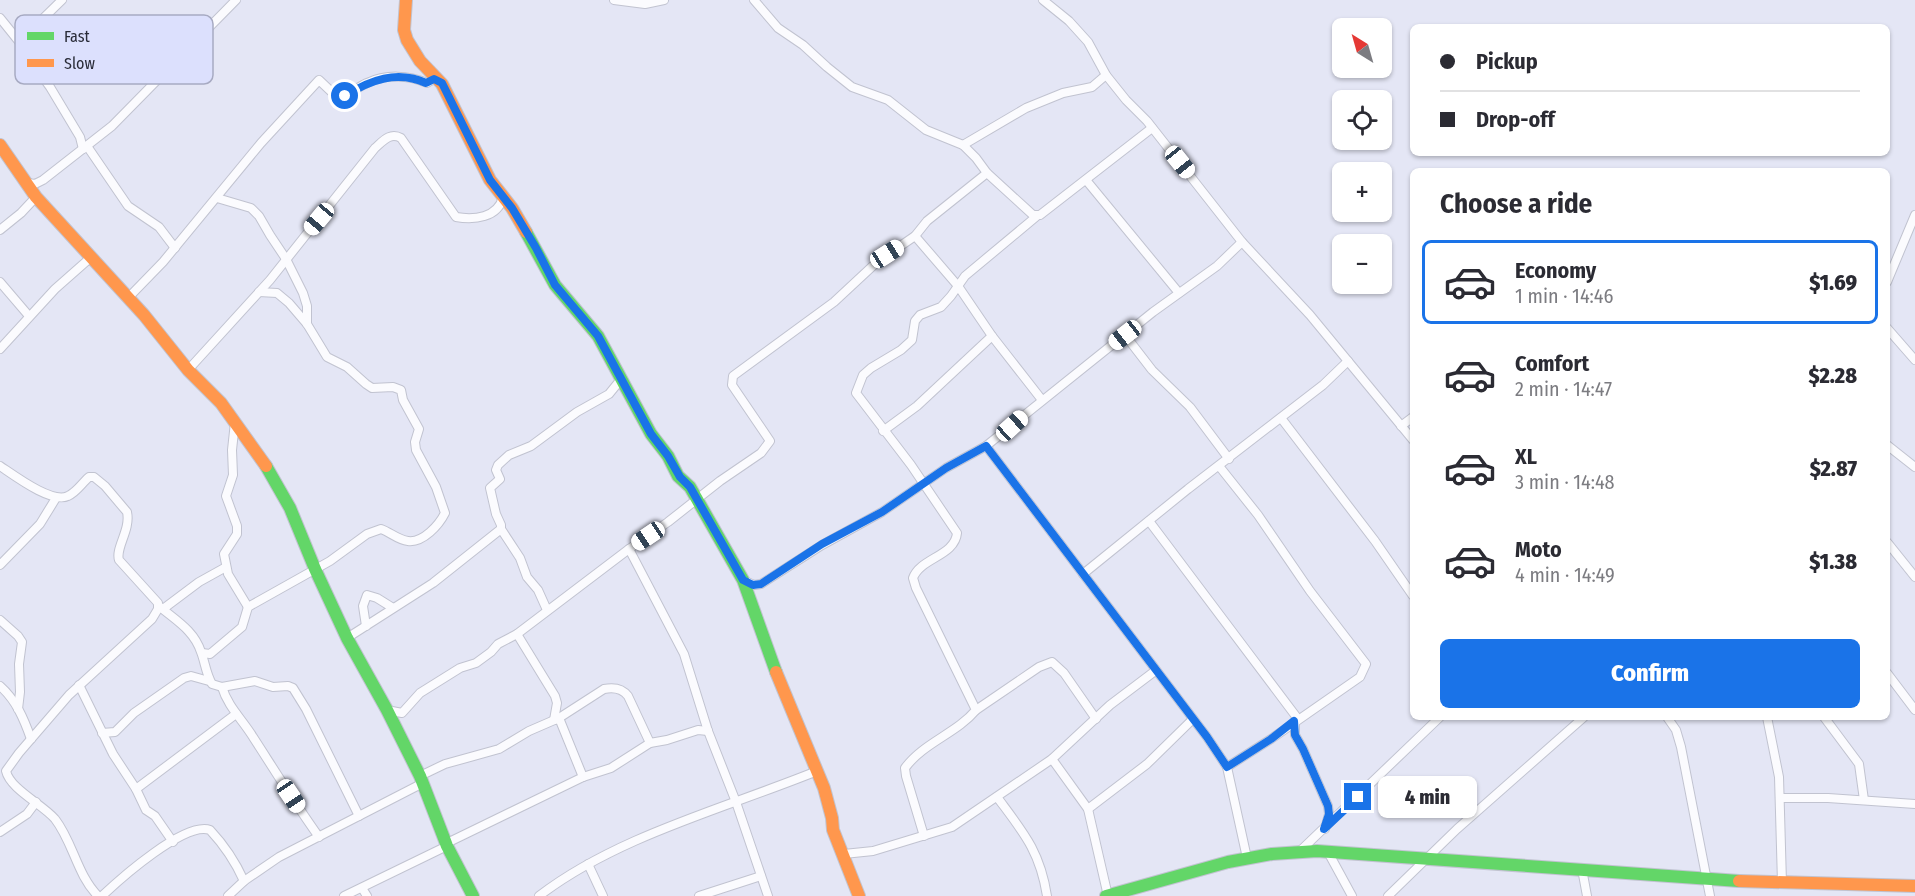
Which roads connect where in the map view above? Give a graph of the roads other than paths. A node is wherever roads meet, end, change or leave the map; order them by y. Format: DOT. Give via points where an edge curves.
graph roads {
  1 [pos="62,0"];
  2 [pos="236,0"];
  3 [pos="405,0"];
  4 [pos="614,0"];
  5 [pos="664,0"];
  6 [pos="754,0"];
  7 [pos="1043,0"];
  8 [pos="47,15"];
  9 [pos="0,18"];
  10 [pos="213,23"];
  11 [pos="15,37"];
  12 [pos="1106,75"];
  13 [pos="434,79"];
  14 [pos="48,84"];
  15 [pos="153,84"];
  16 [pos="1152,129"];
  17 [pos="0,145"];
  18 [pos="963,145"];
  19 [pos="85,147"];
  20 [pos="987,173"];
  21 [pos="1086,180"];
  22 [pos="28,183"];
  23 [pos="36,197"];
  24 [pos="503,197"];
  25 [pos="217,198"];
  26 [pos="1915,214"];
  27 [pos="1037,216"];
  28 [pos="0,230"];
  29 [pos="915,236"];
  30 [pos="1242,242"];
  31 [pos="175,248"];
  32 [pos="89,259"];
  33 [pos="286,259"];
  34 [pos="1890,275"];
  35 [pos="0,282"];
  36 [pos="958,286"];
  37 [pos="260,292"];
  38 [pos="1179,293"];
  39 [pos="128,298"];
  40 [pos="29,316"];
  41 [pos="307,324"];
  42 [pos="1890,331"];
  43 [pos="1125,335"];
  44 [pos="992,336"];
  45 [pos="0,349"];
  46 [pos="1915,360"];
  47 [pos="1348,361"];
  48 [pos="188,370"];
  49 [pos="622,378"];
  50 [pos="1042,400"];
  51 [pos="1281,418"];
  52 [pos="1410,419"];
  53 [pos="235,422"];
  54 [pos="1401,426"];
  55 [pos="883,431"];
  56 [pos="1410,436"];
  57 [pos="986,446"];
  58 [pos="1890,447"];
  59 [pos="1228,459"];
  60 [pos="0,466"];
  61 [pos="1219,466"];
  62 [pos="1915,467"];
  63 [pos="924,483"];
  64 [pos="56,498"];
  65 [pos="696,500"];
  66 [pos="1149,521"];
  67 [pos="501,529"];
  68 [pos="1890,548"];
  69 [pos="629,549"];
  70 [pos="0,565"];
  71 [pos="226,567"];
  72 [pos="315,570"];
  73 [pos="1083,574"];
  74 [pos="1915,577"];
  75 [pos="743,580"];
  76 [pos="1410,592"];
  77 [pos="248,607"];
  78 [pos="161,608"];
  79 [pos="393,608"];
  80 [pos="547,610"];
  81 [pos="0,620"];
  82 [pos="366,626"];
  83 [pos="517,634"];
  84 [pos="347,638"];
  85 [pos="202,653"];
  86 [pos="1155,671"];
  87 [pos="1890,677"];
  88 [pos="209,681"];
  89 [pos="79,685"];
  90 [pos="0,686"];
  91 [pos="222,687"];
  92 [pos="557,703"];
  93 [pos="18,709"];
  94 [pos="387,710"];
  95 [pos="976,710"];
  96 [pos="1915,710"];
  97 [pos="569,712"];
  98 [pos="236,714"];
  99 [pos="556,719"];
  100 [pos="1096,719"];
  101 [pos="1193,719"];
  102 [pos="1296,720"];
  103 [pos="1437,720"];
  104 [pos="1581,720"];
  105 [pos="1669,720"];
  106 [pos="1768,720"];
  107 [pos="1826,720"];
  108 [pos="708,731"];
  109 [pos="102,733"];
  110 [pos="31,739"];
  111 [pos="650,743"];
  112 [pos="1052,759"];
  113 [pos="1227,767"];
  114 [pos="3,771"];
  115 [pos="817,771"];
  116 [pos="583,777"];
  117 [pos="421,779"];
  118 [pos="136,789"];
  119 [pos="997,797"];
  120 [pos="1780,798"];
  121 [pos="1864,800"];
  122 [pos="36,802"];
  123 [pos="736,802"];
  124 [pos="1915,804"];
  125 [pos="1088,809"];
  126 [pos="359,816"];
  127 [pos="1324,829"];
  128 [pos="0,832"];
  129 [pos="924,836"];
  130 [pos="319,837"];
  131 [pos="173,842"];
  132 [pos="447,844"];
  133 [pos="1300,851"];
  134 [pos="1328,852"];
  135 [pos="844,855"];
  136 [pos="1247,858"];
  137 [pos="1426,858"];
  138 [pos="588,864"];
  139 [pos="1582,869"];
  140 [pos="761,876"];
  141 [pos="1706,879"];
  142 [pos="244,881"];
  143 [pos="1782,883"];
  144 [pos="1915,886"];
  145 [pos="365,892"];
  146 [pos="98,896"];
  147 [pos="102,896"];
  148 [pos="228,896"];
  149 [pos="344,896"];
  150 [pos="473,896"];
  151 [pos="539,896"];
  152 [pos="603,896"];
  153 [pos="699,896"];
  154 [pos="768,896"];
  155 [pos="859,896"];
  156 [pos="1047,896"];
  157 [pos="1108,896"];
  158 [pos="1352,896"];
  159 [pos="1388,896"];
  160 [pos="1587,896"];
  161 [pos="1710,896"];
  1 -- 8 [label="street"];
  2 -- 10 [label="street"];
  3 -- 13 [label="street" via="404,34"];
  4 -- 5 [label="street" via="645,4"];
  6 -- 18 [label="street" via="778,28 852,87 888,100 926,130"];
  7 -- 12 [label="street" via="1088,42"];
  9 -- 11 [label="street"];
  12 -- 16 [label="street"];
  12 -- 18 [label="street" via="1092,87 1026,108"];
  13 -- 24 [label="street" via="442,84 485,171"];
  13 -- 25 [label="street" via="426,83 390,77 368,82 338,98 319,80"];
  14 -- 19 [label="street"];
  15 -- 19 [label="street"];
  16 -- 21 [label="street"];
  16 -- 30 [label="street"];
  17 -- 22 [label="street"];
  18 -- 20 [label="street"];
  19 -- 22 [label="street" via="39,183"];
  19 -- 31 [label="street" via="128,206 159,227"];
  20 -- 27 [label="street"];
  20 -- 29 [label="street" via="927,221"];
  21 -- 27 [label="street"];
  21 -- 38 [label="street"];
  22 -- 23 [label="street"];
  23 -- 28 [label="street"];
  23 -- 32 [label="street"];
  24 -- 33 [label="street" via="500,208 492,213 456,217 401,138 394,135 375,148"];
  24 -- 49 [label="street" via="555,285 598,336"];
  25 -- 31 [label="street"];
  25 -- 33 [label="street" via="256,211"];
  26 -- 34 [label="street"];
  27 -- 36 [label="street"];
  29 -- 36 [label="street"];
  29 -- 65 [label="street" via="733,376 732,385 770,443"];
  30 -- 38 [label="street"];
  30 -- 47 [label="street"];
  31 -- 39 [label="street"];
  32 -- 39 [label="street"];
  32 -- 40 [label="street"];
  33 -- 37 [label="street"];
  33 -- 41 [label="street" via="306,299"];
  35 -- 40 [label="street"];
  36 -- 44 [label="street"];
  36 -- 55 [label="street" via="941,307 920,315 910,342 863,375 856,393"];
  37 -- 41 [label="street" via="277,294"];
  37 -- 48 [label="street"];
  38 -- 43 [label="street"];
  39 -- 48 [label="street"];
  40 -- 45 [label="street"];
  41 -- 72 [label="street" via="323,351 369,387 401,390 420,430 416,450 445,513 422,537 410,542 376,530"];
  42 -- 46 [label="street"];
  43 -- 50 [label="street"];
  43 -- 59 [label="street" via="1152,370 1190,407"];
  44 -- 50 [label="street"];
  44 -- 55 [label="street" via="917,406"];
  47 -- 51 [label="street"];
  47 -- 54 [label="street"];
  48 -- 53 [label="street"];
  49 -- 65 [label="street" via="651,434"];
  49 -- 67 [label="street" via="609,394 498,465 500,479 490,488"];
  50 -- 57 [label="street"];
  51 -- 59 [label="street"];
  51 -- 76 [label="street"];
  52 -- 54 [label="street"];
  53 -- 71 [label="street" via="233,475 226,496 237,534 225,552"];
  53 -- 72 [label="street" via="290,508"];
  54 -- 56 [label="street"];
  55 -- 63 [label="street"];
  57 -- 63 [label="street"];
  57 -- 73 [label="street"];
  58 -- 62 [label="street"];
  59 -- 61 [label="street"];
  60 -- 64 [label="street"];
  61 -- 66 [label="street"];
  61 -- 102 [label="street" via="1366,664 1359,677"];
  63 -- 75 [label="street" via="761,584"];
  63 -- 95 [label="street" via="958,536 951,546 916,572 914,582"];
  64 -- 70 [label="street" via="40,524"];
  64 -- 78 [label="street" via="70,496 89,477 105,486 129,519 119,560"];
  65 -- 69 [label="street"];
  65 -- 75 [label="street"];
  66 -- 73 [label="street"];
  66 -- 102 [label="street"];
  67 -- 79 [label="street" via="433,583"];
  67 -- 80 [label="street"];
  68 -- 74 [label="street"];
  69 -- 80 [label="street"];
  69 -- 108 [label="street" via="684,654"];
  71 -- 77 [label="street"];
  71 -- 78 [label="street"];
  72 -- 77 [label="street"];
  72 -- 84 [label="street"];
  73 -- 86 [label="street"];
  75 -- 115 [label="street"];
  77 -- 85 [label="street" via="238,631 210,654"];
  78 -- 85 [label="street" via="189,631"];
  78 -- 89 [label="street"];
  79 -- 82 [label="street"];
  79 -- 82 [label="street" via="367,595 363,606"];
  80 -- 83 [label="street"];
  81 -- 93 [label="street" via="22,642"];
  82 -- 84 [label="street"];
  83 -- 92 [label="street"];
  83 -- 94 [label="street" via="476,663 460,668 420,693 402,713"];
  84 -- 94 [label="street"];
  85 -- 88 [label="street"];
  86 -- 100 [label="street"];
  86 -- 101 [label="street"];
  87 -- 96 [label="street"];
  88 -- 91 [label="street"];
  88 -- 109 [label="street" via="184,678 134,713 115,732"];
  89 -- 109 [label="street"];
  89 -- 110 [label="street"];
  90 -- 93 [label="street"];
  91 -- 98 [label="street"];
  91 -- 126 [label="street" via="255,681 293,688"];
  92 -- 97 [label="street"];
  92 -- 99 [label="street"];
  93 -- 110 [label="street"];
  94 -- 117 [label="street"];
  95 -- 100 [label="street" via="1052,662"];
  95 -- 129 [label="street" via="905,768"];
  97 -- 99 [label="street"];
  97 -- 111 [label="street" via="604,689 621,689 635,707"];
  98 -- 118 [label="street"];
  98 -- 130 [label="street"];
  99 -- 116 [label="street" via="574,749"];
  99 -- 117 [label="street" via="499,749 445,764"];
  100 -- 112 [label="street"];
  101 -- 113 [label="street"];
  101 -- 125 [label="street" via="1147,764"];
  102 -- 113 [label="street"];
  102 -- 127 [label="street" via="1295,735 1328,806"];
  103 -- 127 [label="street"];
  104 -- 137 [label="street"];
  105 -- 141 [label="street" via="1681,747"];
  106 -- 120 [label="street"];
  107 -- 121 [label="street" via="1859,764"];
  108 -- 111 [label="street" via="698,730"];
  108 -- 123 [label="street"];
  109 -- 118 [label="street"];
  110 -- 114 [label="street"];
  111 -- 116 [label="street" via="611,768"];
  112 -- 119 [label="street"];
  112 -- 125 [label="street"];
  113 -- 136 [label="street"];
  114 -- 122 [label="street"];
  115 -- 123 [label="street"];
  115 -- 135 [label="street" via="832,818 832,831"];
  116 -- 132 [label="street"];
  117 -- 126 [label="street"];
  117 -- 132 [label="street"];
  118 -- 131 [label="street" via="146,810 155,816"];
  119 -- 129 [label="street" via="952,827"];
  119 -- 156 [label="street" via="1035,850"];
  120 -- 121 [label="street"];
  120 -- 143 [label="street"];
  121 -- 124 [label="street"];
  122 -- 128 [label="street" via="27,814"];
  122 -- 146 [label="street" via="60,828"];
  123 -- 138 [label="street"];
  123 -- 140 [label="street"];
  125 -- 157 [label="street"];
  126 -- 130 [label="street"];
  127 -- 133 [label="street"];
  129 -- 135 [label="street"];
  130 -- 142 [label="street"];
  131 -- 142 [label="street" via="198,829 210,830 233,857"];
  131 -- 147 [label="street" via="147,856"];
  132 -- 145 [label="street"];
  132 -- 150 [label="street"];
  133 -- 134 [label="street"];
  133 -- 136 [label="street"];
  134 -- 137 [label="street"];
  134 -- 158 [label="street"];
  135 -- 155 [label="street"];
  136 -- 157 [label="street"];
  137 -- 139 [label="street"];
  137 -- 159 [label="street"];
  138 -- 151 [label="street"];
  138 -- 152 [label="street"];
  139 -- 141 [label="street"];
  139 -- 160 [label="street"];
  140 -- 153 [label="street"];
  140 -- 154 [label="street"];
  141 -- 143 [label="street"];
  141 -- 161 [label="street"];
  142 -- 148 [label="street"];
  143 -- 144 [label="street"];
  145 -- 149 [label="street"];
}
